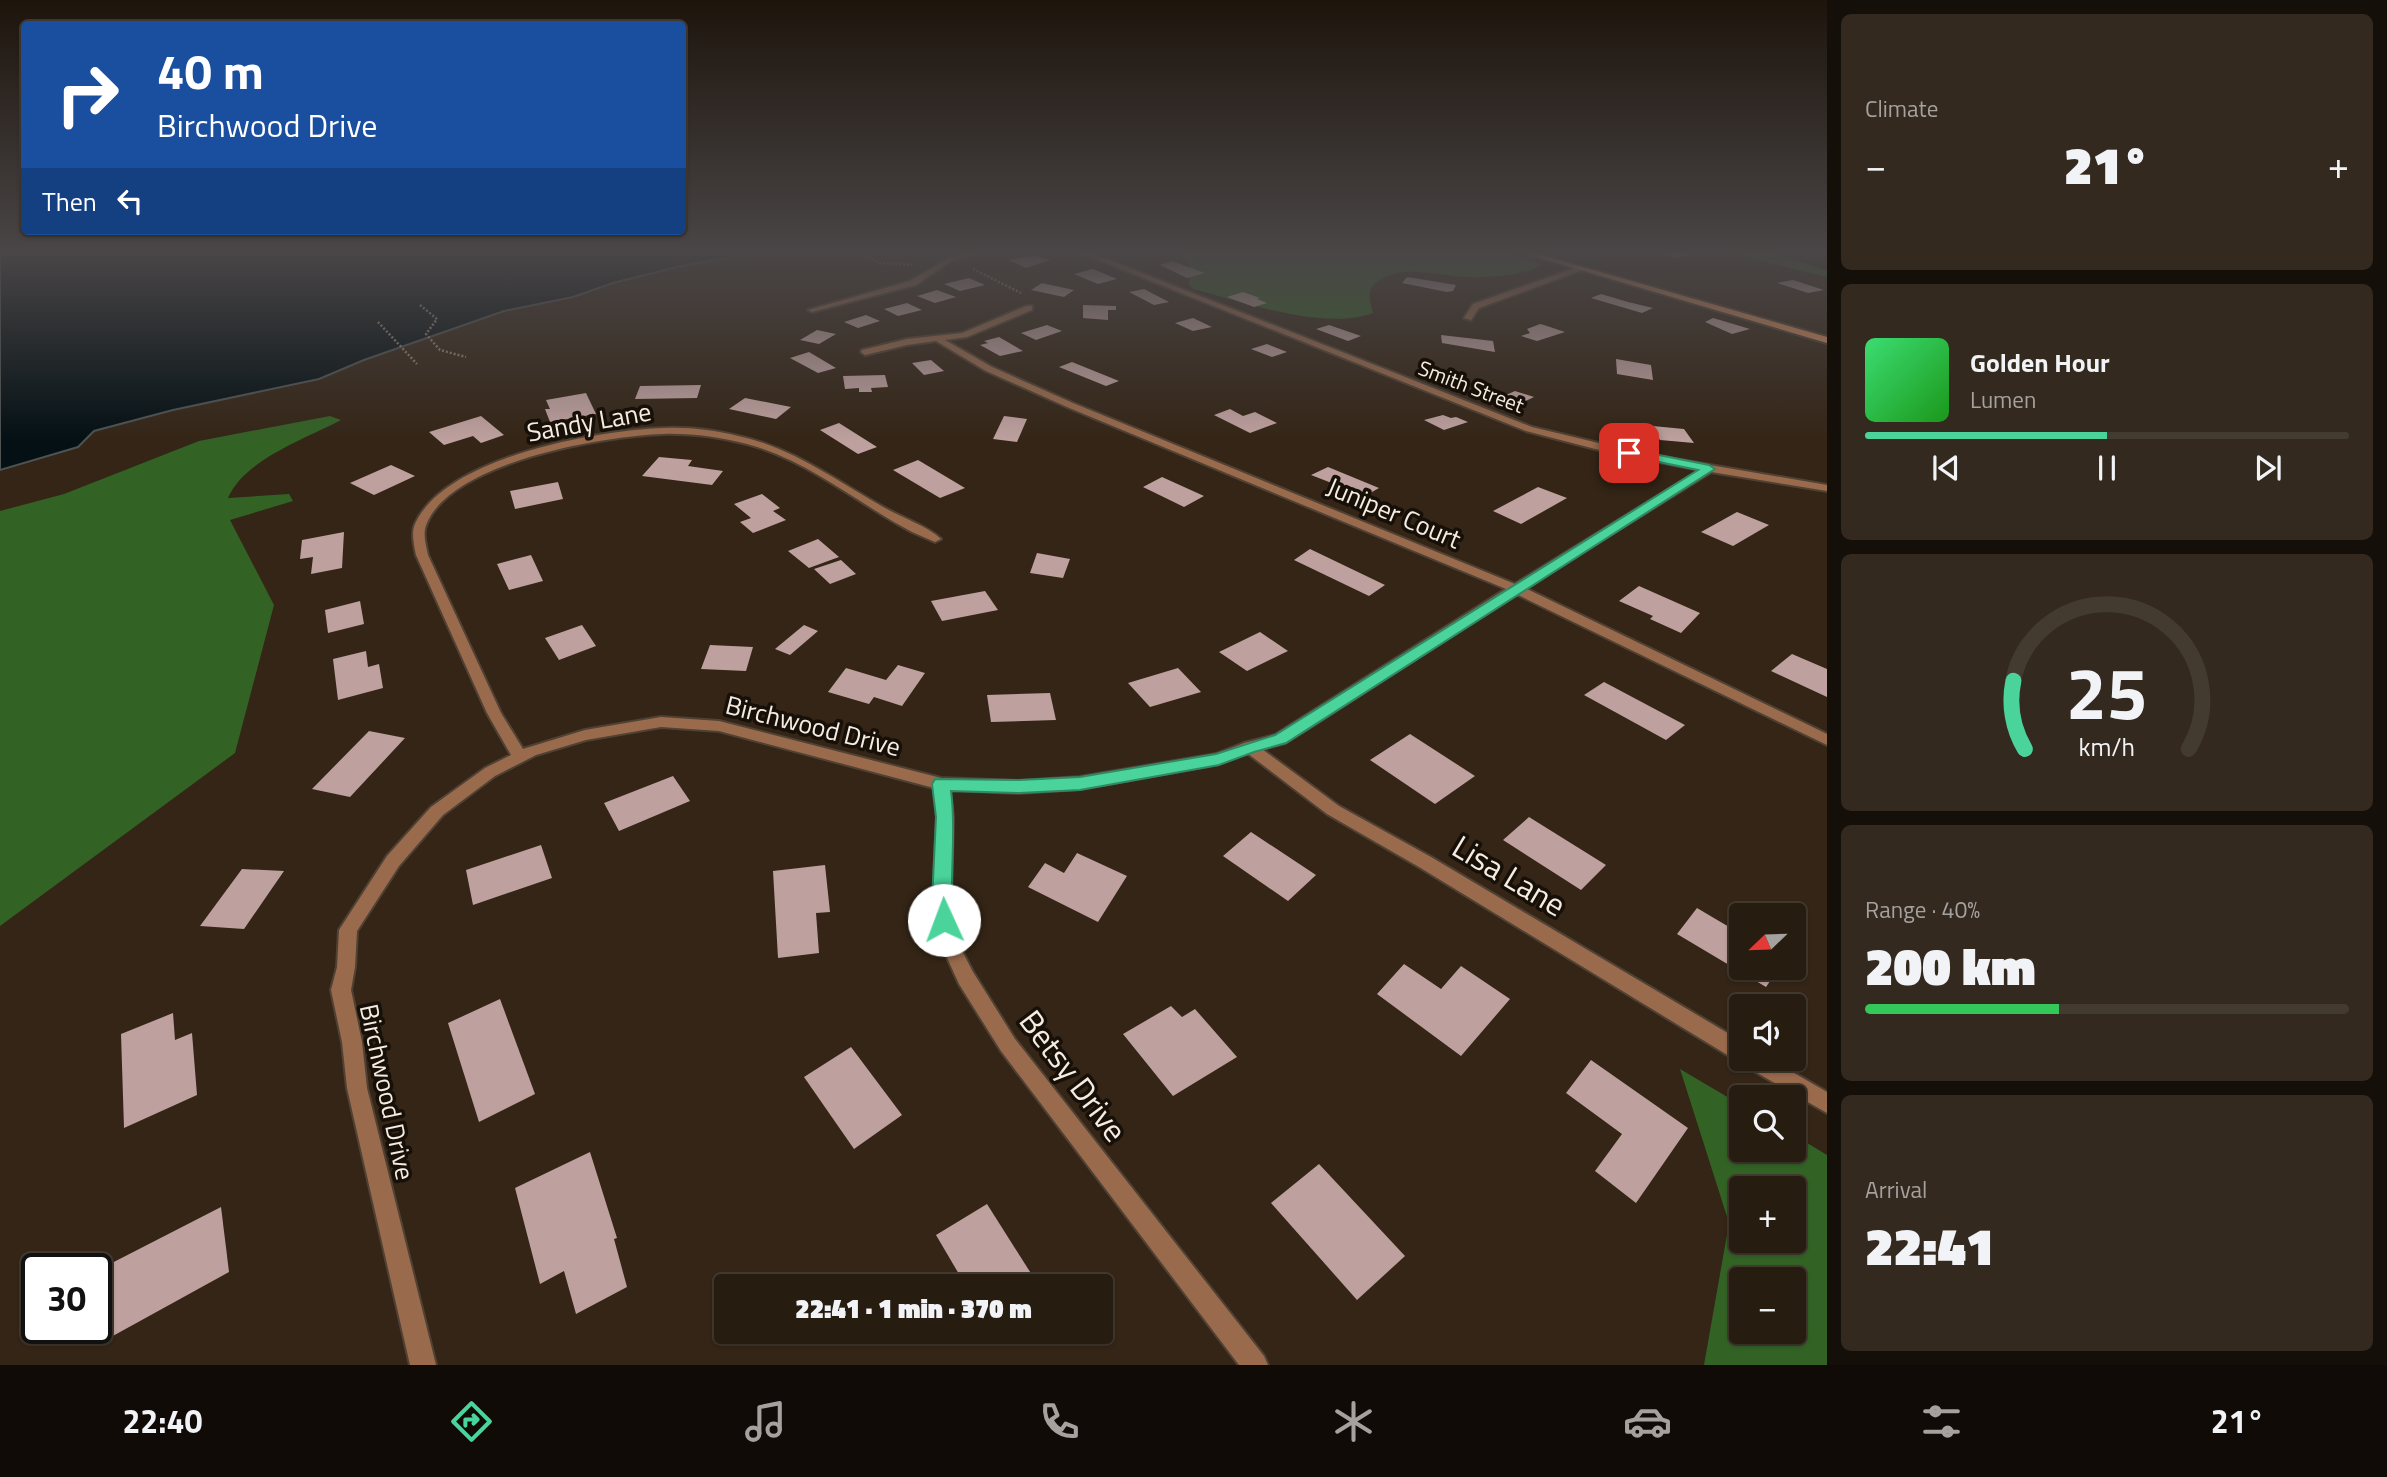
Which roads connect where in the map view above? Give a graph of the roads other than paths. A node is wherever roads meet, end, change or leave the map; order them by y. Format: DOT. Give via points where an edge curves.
graph roads {
  1 [pos="1013,315"];
  2 [pos="1240,315"];
  3 [pos="1470,315"];
  4 [pos="1739,315"];
  5 [pos="1468,318"];
  6 [pos="939,340"];
  7 [pos="1827,340"];
  8 [pos="865,352"];
  9 [pos="1709,469"];
  10 [pos="1827,488"];
  11 [pos="934,539"];
  12 [pos="1516,589"];
  13 [pos="1827,740"];
  14 [pos="1249,747"];
  15 [pos="520,757"];
  16 [pos="941,784"];
  17 [pos="1729,1045"];
  18 [pos="1772,1071"];
  19 [pos="1827,1103"];
  20 [pos="423,1365"];
  21 [pos="1255,1365"];
  1 -- 6 [label="street"];
  2 -- 9 [label="street, Smith Street" via="1529,429"];
  3 -- 5 [label="street"];
  4 -- 7 [label="street"];
  6 -- 8 [label="street"];
  6 -- 12 [label="street, Juniper Court" via="989,369 1070,405"];
  9 -- 10 [label="street, Smith Street"];
  9 -- 12 [label="street, Birchwood Drive"];
  11 -- 15 [label="street, Sandy Lane" via="802,461 762,444 704,433 661,431 575,442 518,457 464,482 439,499 422,521 422,555 494,713"];
  12 -- 13 [label="street, Juniper Court"];
  12 -- 14 [label="street, Birchwood Drive" via="1280,739"];
  14 -- 16 [label="street, Birchwood Drive" via="1219,759 1080,783 1019,787"];
  14 -- 17 [label="street, Lisa Lane" via="1333,810"];
  15 -- 16 [label="street, Birchwood Drive" via="585,734 671,722 719,726"];
  15 -- 20 [label="street, Birchwood Drive" via="490,772 437,811 393,861 348,930 341,990 357,1087"];
  16 -- 21 [label="street, Betsy Drive" via="946,817 942,902 953,951 966,978 1008,1045"];
  18 -- 19 [label="street"];
}
